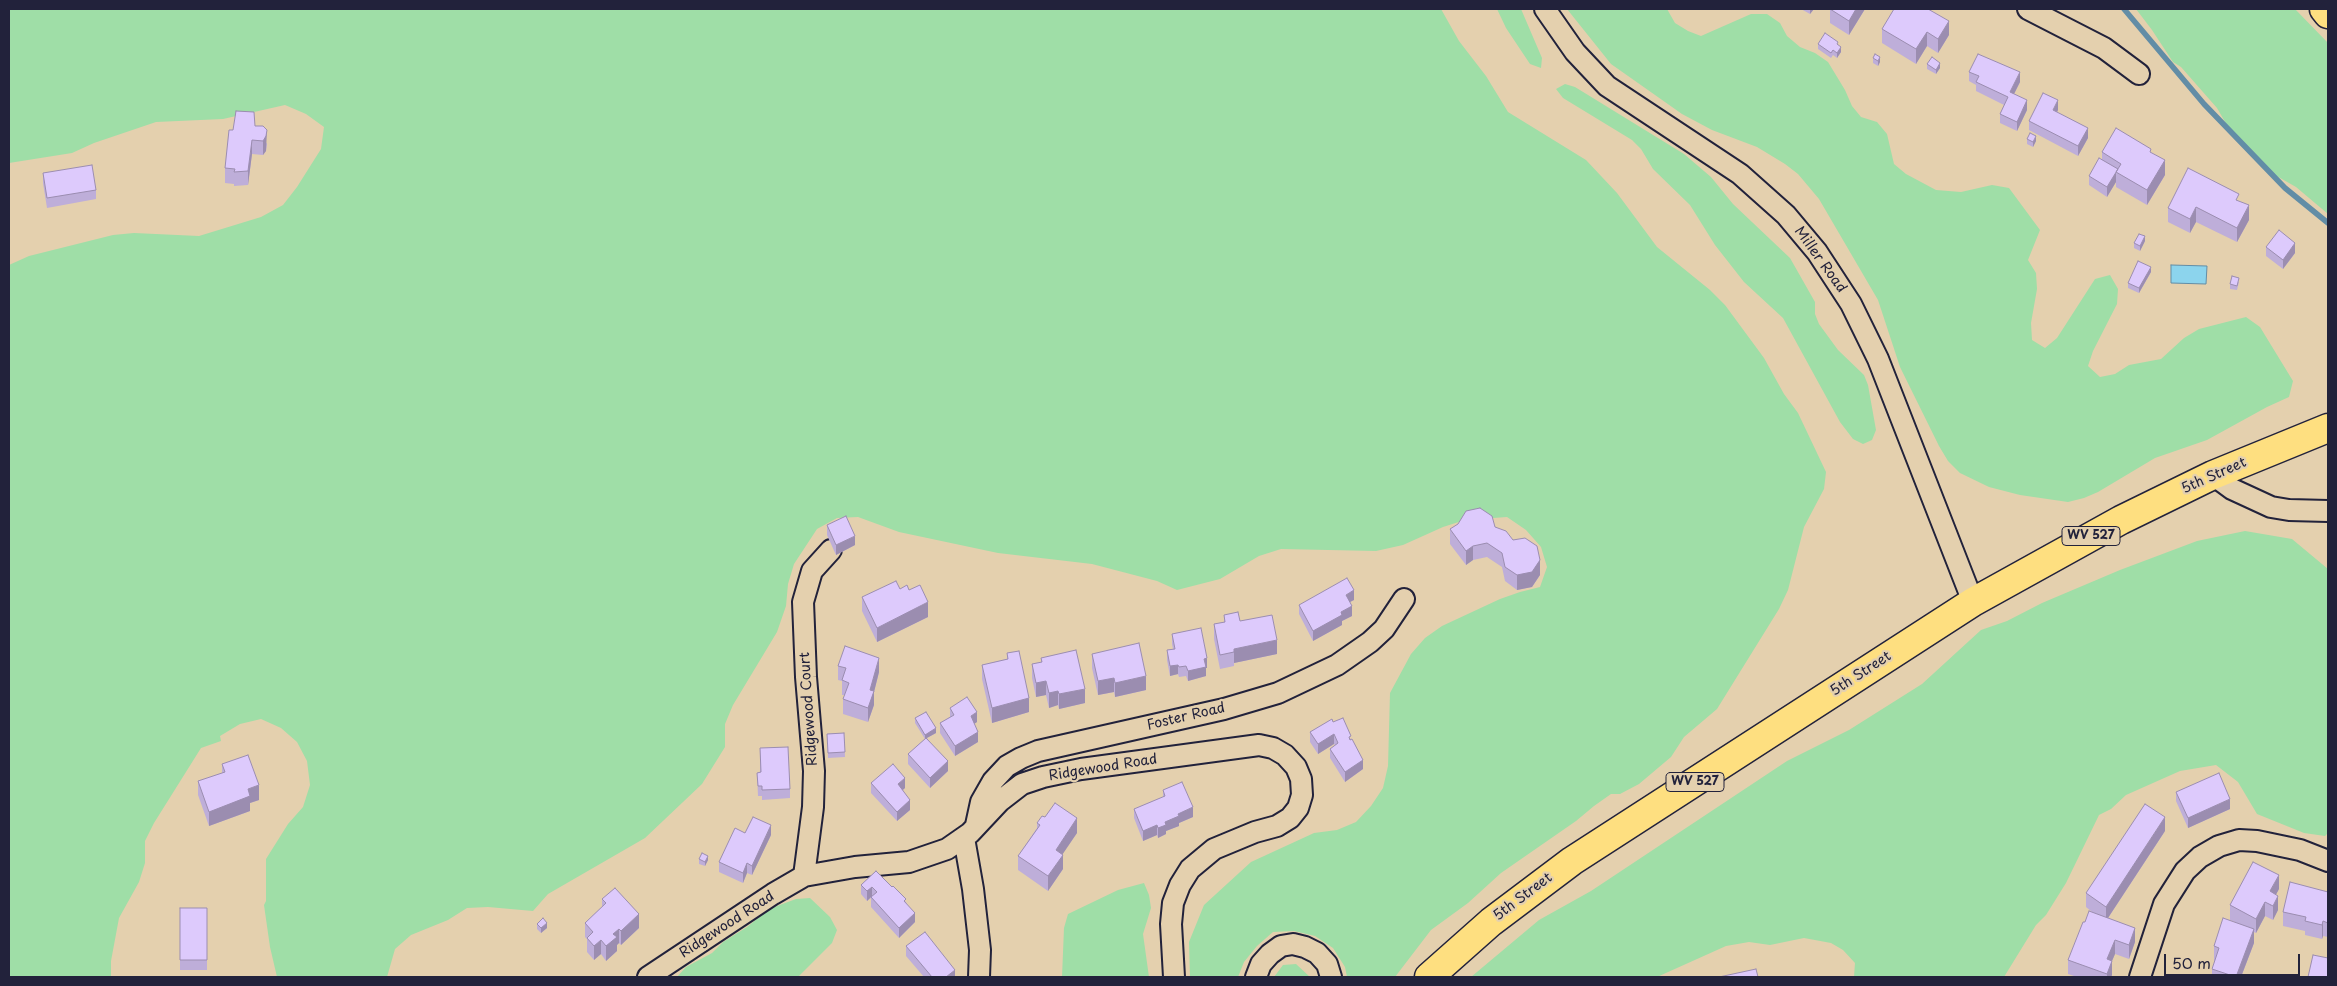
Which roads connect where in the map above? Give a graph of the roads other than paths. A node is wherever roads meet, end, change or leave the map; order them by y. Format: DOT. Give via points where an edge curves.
graph roads {
  1 [pos="1545,9"];
  2 [pos="2028,9"];
  3 [pos="2324,9"];
  4 [pos="2328,14"];
  5 [pos="2139,74"];
  6 [pos="2328,428"];
  7 [pos="2213,475"];
  8 [pos="2328,511"];
  9 [pos="830,550"];
  10 [pos="1404,599"];
  11 [pos="1973,602"];
  12 [pos="970,833"];
  13 [pos="2328,861"];
  14 [pos="804,876"];
  15 [pos="648,977"];
  16 [pos="979,977"];
  17 [pos="1174,977"];
  18 [pos="1256,977"];
  19 [pos="1330,977"];
  20 [pos="1429,977"];
  21 [pos="2140,977"];
  1 -- 11 [label="street, Miller Road" via="1575,52 1607,86 1740,174 1786,215 1817,252 1851,304 1878,358"];
  2 -- 5 [label="street" via="2104,48"];
  3 -- 4 [label="main road"];
  6 -- 7 [label="main road, 5th Street / WV 527"];
  7 -- 8 [label="street" via="2232,489 2271,507"];
  7 -- 11 [label="main road, 5th Street / WV 527" via="2112,524"];
  9 -- 14 [label="street, Ridgewood Court" via="812,571 803,602 814,772 814,807"];
  10 -- 12 [label="street, Foster Road" via="1390,621 1370,642 1337,665 1278,693 1224,709 1038,751 1021,758 1007,766 993,781"];
  11 -- 20 [label="main road, 5th Street / WV 527" via="1572,861 1490,922"];
  12 -- 14 [label="street, Ridgewood Road" via="947,849 909,862"];
  12 -- 16 [label="street, Foster Road"];
  12 -- 17 [label="street, Ridgewood Road" via="1000,801 1022,784 1043,777 1259,745 1286,755 1302,779 1302,795 1290,818 1214,849 1190,869 1180,884 1172,924"];
  13 -- 21 [label="street" via="2300,850 2239,840 2200,857 2185,871 2168,896"];
  14 -- 15 [label="street, Ridgewood Road"];
  18 -- 19 [label="street" via="1270,954 1281,946 1293,944 1317,953 1327,964"];
}
